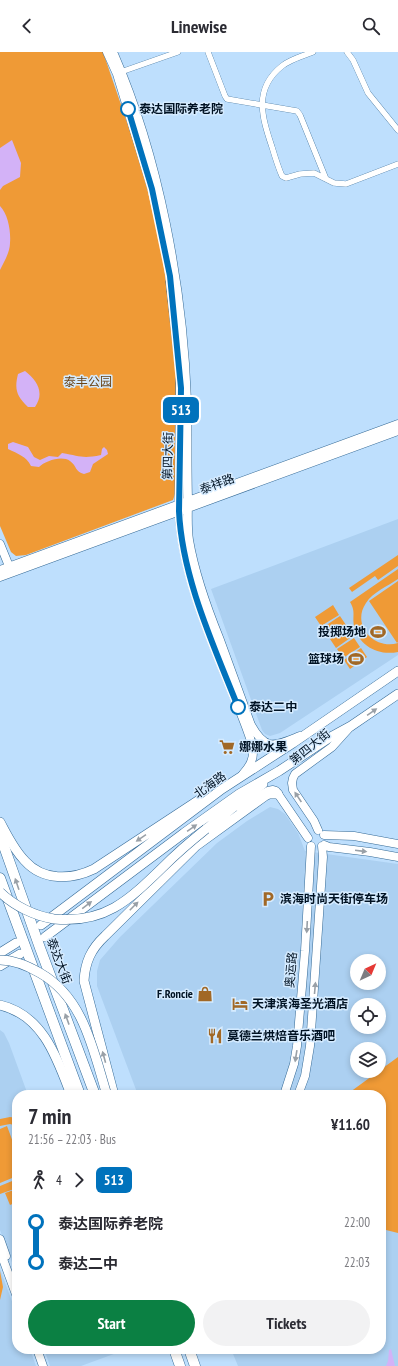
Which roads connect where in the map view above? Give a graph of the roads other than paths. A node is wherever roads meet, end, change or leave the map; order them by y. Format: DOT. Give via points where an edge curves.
graph roads {
  1 [pos="107,52"];
  2 [pos="113,52"];
  3 [pos="178,52"];
  4 [pos="208,52"];
  5 [pos="313,52"];
  6 [pos="347,52"];
  7 [pos="119,73"];
  8 [pos="262,106"];
  9 [pos="398,130"];
  10 [pos="398,164"];
  11 [pos="326,180"];
  12 [pos="398,424"];
  13 [pos="398,431"];
  14 [pos="188,504"];
  15 [pos="179,508"];
  16 [pos="0,544"];
  17 [pos="0,561"];
  18 [pos="5,572"];
  19 [pos="398,671"];
  20 [pos="398,694"];
  21 [pos="351,726"];
  22 [pos="310,732"];
  23 [pos="279,771"];
  24 [pos="236,780"];
  25 [pos="222,789"];
  26 [pos="278,794"];
  27 [pos="226,814"];
  28 [pos="0,822"];
  29 [pos="321,832"];
  30 [pos="0,835"];
  31 [pos="309,842"];
  32 [pos="398,844"];
  33 [pos="323,846"];
  34 [pos="398,857"];
  35 [pos="0,878"];
  36 [pos="0,892"];
  37 [pos="41,925"];
  38 [pos="45,937"];
  39 [pos="16,943"];
  40 [pos="0,953"];
  41 [pos="20,954"];
  42 [pos="0,960"];
  43 [pos="0,966"];
  44 [pos="0,1005"];
  45 [pos="69,1090"];
  46 [pos="78,1090"];
  47 [pos="93,1090"];
  48 [pos="105,1090"];
  49 [pos="113,1090"];
  50 [pos="286,1090"];
  51 [pos="300,1090"];
  52 [pos="0,1239"];
  53 [pos="0,1251"];
  54 [pos="12,1271"];
  55 [pos="12,1283"];
  56 [pos="39,1354"];
  57 [pos="43,1354"];
  58 [pos="176,1354"];
  59 [pos="191,1354"];
  60 [pos="43,1366"];
  61 [pos="47,1366"];
  62 [pos="180,1366"];
  63 [pos="195,1366"];
  1 -- 7 [label="street, 第四大街"];
  2 -- 7 [label="street, 第四大街"];
  3 -- 7 [label="street"];
  4 -- 8 [label="street" via="227,99"];
  5 -- 8 [label="street" via="288,62 279,69 268,84"];
  6 -- 9 [label="street" via="368,93"];
  7 -- 14 [label="street, 第四大街" via="147,147 164,215 174,272 187,401"];
  7 -- 15 [label="street, 第四大街" via="152,189 170,276 181,388"];
  8 -- 11 [label="street" via="297,112 300,115"];
  8 -- 11 [label="street" via="263,120 282,176 286,178 314,173"];
  10 -- 11 [label="street" via="346,184"];
  12 -- 14 [label="street, 泰祥路"];
  13 -- 14 [label="street, 泰祥路"];
  14 -- 15 [label="street, 泰祥路"];
  14 -- 22 [label="street, 第四大街" via="190,542 202,593 251,725 261,740 273,745"];
  15 -- 18 [label="street, 泰祥路"];
  15 -- 24 [label="street, 第四大街" via="189,570 200,609 253,748 254,755 250,764"];
  16 -- 18 [label="street"];
  17 -- 18 [label="street"];
  19 -- 22 [label="main road, 北海路"];
  21 -- 20 [label="main road, 北海路, one-way"];
  21 -- 23 [label="main road, 北海路"];
  29 -- 21 [label="street, 第四大街, one-way" via="292,790 293,778 332,747"];
  22 -- 24 [label="main road, 北海路"];
  23 -- 27 [label="main road"];
  38 -- 23 [label="main road, 北海路, one-way" via="239,794"];
  24 -- 25 [label="main road, 北海路"];
  25 -- 28 [label="main road, one-way" via="173,816 94,869 73,876 52,876 31,867 18,853"];
  25 -- 37 [label="main road, 北海路"];
  26 -- 27 [label="street" via="273,790 268,791"];
  26 -- 31 [label="street"];
  49 -- 26 [label="main road, one-way" via="84,982 85,967 90,954 196,846 265,796"];
  27 -- 36 [label="main road, bridge" via="180,850 129,899 102,914 81,919 40,916 20,908"];
  29 -- 31 [label="street" via="312,832"];
  29 -- 32 [label="street"];
  29 -- 33 [label="street, 第四大街" via="326,840"];
  47 -- 30 [label="highway, 泰达大街, one-way"];
  31 -- 33 [label="street" via="316,848"];
  31 -- 50 [label="street, 奥运路, one-way" via="305,951 297,1046"];
  33 -- 34 [label="street, one-way"];
  51 -- 33 [label="street, 奥运路, one-way" via="310,1046"];
  35 -- 46 [label="highway"];
  39 -- 40 [label="main road"];
  41 -- 43 [label="main road"];
  42 -- 48 [label="main road, bridge" via="19,963 38,971 57,984 68,996 86,1027"];
  44 -- 45 [label="main road" via="26,1017 43,1034"];
  52 -- 54 [label="street"];
  53 -- 55 [label="street"];
  56 -- 60 [label="street"];
  57 -- 61 [label="street"];
  58 -- 62 [label="highway"];
  59 -- 63 [label="highway"];
}
